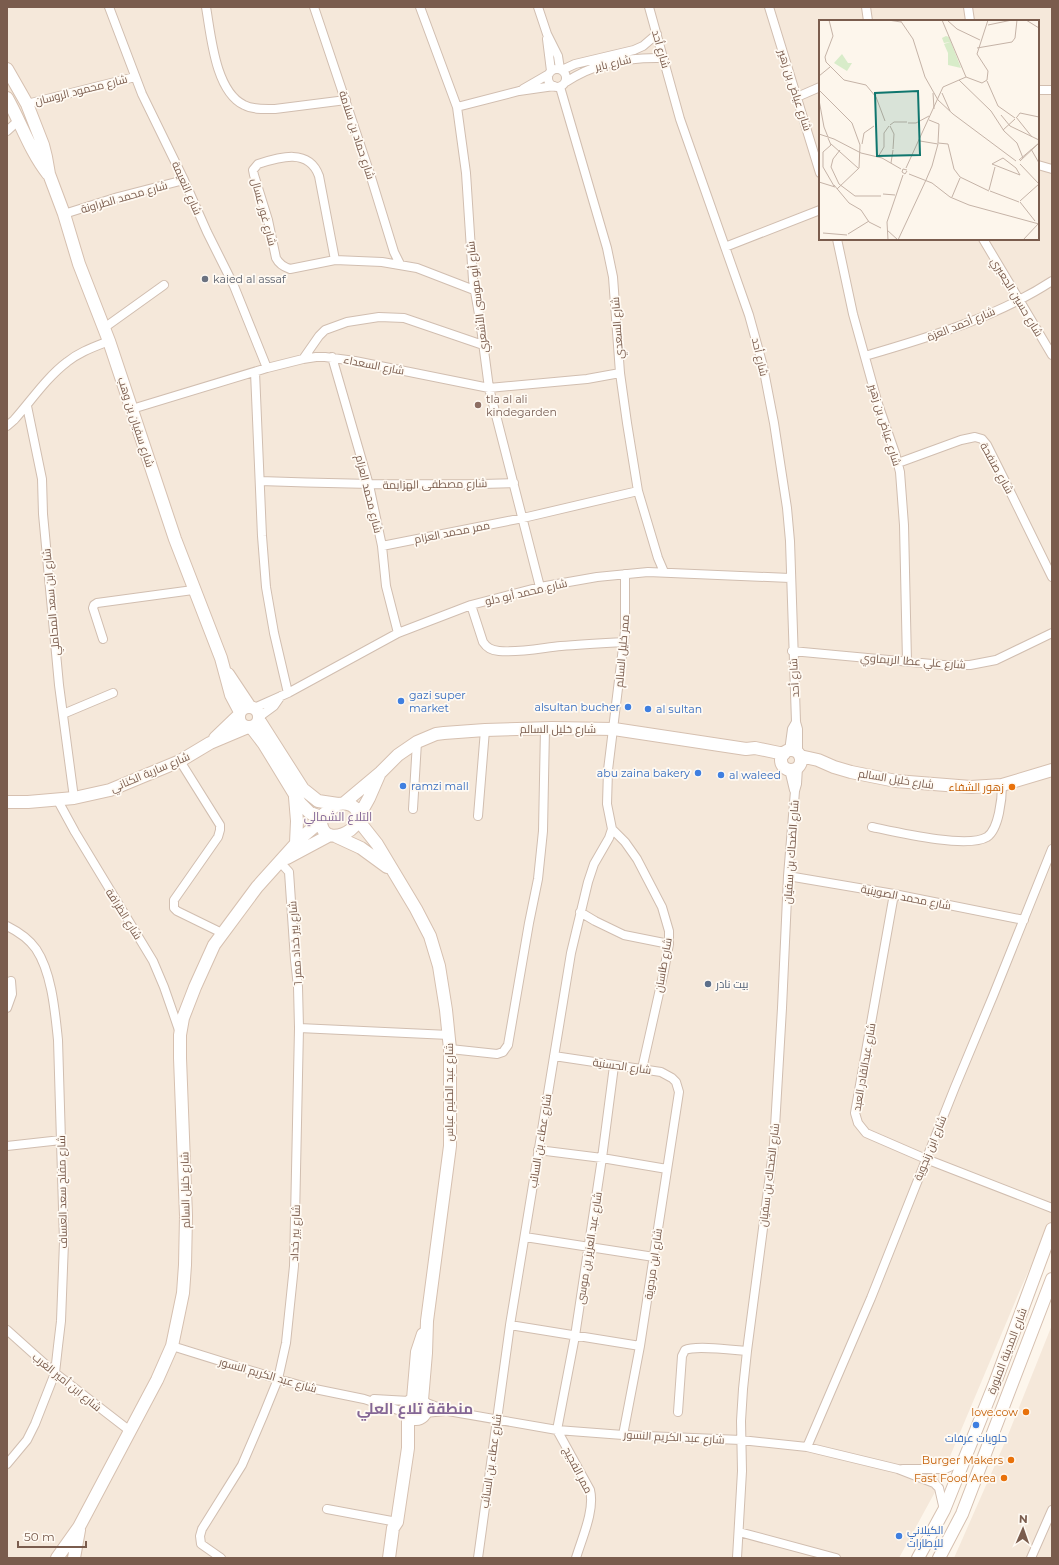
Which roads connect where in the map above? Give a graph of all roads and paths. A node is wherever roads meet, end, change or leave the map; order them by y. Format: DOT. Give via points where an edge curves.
graph roads {
  1 [pos="108,7"];
  2 [pos="206,7"];
  3 [pos="314,7"];
  4 [pos="420,7"];
  5 [pos="538,7"];
  6 [pos="649,7"];
  7 [pos="769,7"];
  8 [pos="866,7"];
  9 [pos="969,7"];
  10 [pos="868,20"];
  11 [pos="970,20"];
  12 [pos="547,34"];
  13 [pos="657,34"];
  14 [pos="664,58"];
  15 [pos="7,69"];
  16 [pos="561,70"];
  17 [pos="550,72"];
  18 [pos="135,77"];
  19 [pos="560,85"];
  20 [pos="819,87"];
  21 [pos="1039,90"];
  22 [pos="1052,90"];
  23 [pos="519,91"];
  24 [pos="797,97"];
  25 [pos="7,98"];
  26 [pos="346,100"];
  27 [pos="27,104"];
  28 [pos="457,107"];
  29 [pos="19,120"];
  30 [pos="7,131"];
  31 [pos="1039,165"];
  32 [pos="1052,169"];
  33 [pos="819,170"];
  34 [pos="49,174"];
  35 [pos="184,180"];
  36 [pos="819,210"];
  37 [pos="64,214"];
  38 [pos="837,240"];
  39 [pos="984,240"];
  40 [pos="725,247"];
  41 [pos="335,260"];
  42 [pos="400,264"];
  43 [pos="1052,281"];
  44 [pos="164,285"];
  45 [pos="474,290"];
  46 [pos="1019,300"];
  47 [pos="104,328"];
  48 [pos="109,341"];
  49 [pos="483,345"];
  50 [pos="1052,355"];
  51 [pos="865,356"];
  52 [pos="332,357"];
  53 [pos="303,358"];
  54 [pos="267,368"];
  55 [pos="255,372"];
  56 [pos="620,373"];
  57 [pos="489,388"];
  58 [pos="27,406"];
  59 [pos="132,409"];
  60 [pos="7,426"];
  61 [pos="898,462"];
  62 [pos="260,481"];
  63 [pos="514,483"];
  64 [pos="369,485"];
  65 [pos="638,491"];
  66 [pos="523,518"];
  67 [pos="382,546"];
  68 [pos="664,572"];
  69 [pos="625,574"];
  70 [pos="1052,577"];
  71 [pos="790,578"];
  72 [pos="540,587"];
  73 [pos="193,590"];
  74 [pos="471,605"];
  75 [pos="398,633"];
  76 [pos="1052,633"];
  77 [pos="103,639"];
  78 [pos="623,642"];
  79 [pos="792,651"];
  80 [pos="907,662"];
  81 [pos="113,693"];
  82 [pos="284,694"];
  83 [pos="63,714"];
  84 [pos="250,716"];
  85 [pos="545,728"];
  86 [pos="614,729"];
  87 [pos="485,730"];
  88 [pos="417,742"];
  89 [pos="792,760"];
  90 [pos="180,761"];
  91 [pos="1052,770"];
  92 [pos="381,772"];
  93 [pos="1002,785"];
  94 [pos="295,796"];
  95 [pos="74,798"];
  96 [pos="57,799"];
  97 [pos="10,803"];
  98 [pos="341,804"];
  99 [pos="413,809"];
  100 [pos="478,816"];
  101 [pos="359,818"];
  102 [pos="321,819"];
  103 [pos="872,827"];
  104 [pos="612,829"];
  105 [pos="333,836"];
  106 [pos="296,844"];
  107 [pos="1052,849"];
  108 [pos="281,861"];
  109 [pos="394,873"];
  110 [pos="788,876"];
  111 [pos="894,894"];
  112 [pos="580,912"];
  113 [pos="1024,920"];
  114 [pos="7,926"];
  115 [pos="222,933"];
  116 [pos="669,944"];
  117 [pos="11,981"];
  118 [pos="7,1008"];
  119 [pos="299,1028"];
  120 [pos="180,1035"];
  121 [pos="449,1035"];
  122 [pos="450,1049"];
  123 [pos="554,1056"];
  124 [pos="614,1066"];
  125 [pos="642,1069"];
  126 [pos="679,1092"];
  127 [pos="61,1140"];
  128 [pos="7,1146"];
  129 [pos="538,1150"];
  130 [pos="602,1158"];
  131 [pos="926,1159"];
  132 [pos="667,1169"];
  133 [pos="1052,1208"];
  134 [pos="1052,1229"];
  135 [pos="525,1237"];
  136 [pos="589,1247"];
  137 [pos="654,1258"];
  138 [pos="1052,1279"];
  139 [pos="510,1325"];
  140 [pos="7,1330"];
  141 [pos="575,1336"];
  142 [pos="172,1346"];
  143 [pos="640,1346"];
  144 [pos="747,1351"];
  145 [pos="55,1373"];
  146 [pos="278,1379"];
  147 [pos="364,1399"];
  148 [pos="419,1406"];
  149 [pos="678,1412"];
  150 [pos="408,1415"];
  151 [pos="496,1420"];
  152 [pos="557,1430"];
  153 [pos="130,1431"];
  154 [pos="624,1435"];
  155 [pos="741,1440"];
  156 [pos="807,1447"];
  157 [pos="408,1448"];
  158 [pos="966,1456"];
  159 [pos="7,1464"];
  160 [pos="898,1469"];
  161 [pos="327,1509"];
  162 [pos="944,1510"];
  163 [pos="1052,1510"];
  164 [pos="397,1522"];
  165 [pos="79,1527"];
  166 [pos="739,1532"];
  167 [pos="57,1558"];
  168 [pos="74,1558"];
  169 [pos="221,1558"];
  170 [pos="389,1558"];
  171 [pos="398,1558"];
  172 [pos="478,1558"];
  173 [pos="576,1558"];
  174 [pos="737,1558"];
  175 [pos="836,1558"];
  176 [pos="918,1558"];
  177 [pos="939,1558"];
  178 [pos="1031,1558"];
  1 -- 18 [label="street, شارع النعيمة"];
  2 -- 26 [label="street" via="220,74 232,95 244,105 275,109"];
  3 -- 26 [label="street, شارع حماد بن سلامة"];
  4 -- 28 [label="street, شارع أبو موسى الأشعري"];
  5 -- 12 [label="street"];
  6 -- 13 [label="street, شارع أحد"];
  7 -- 24 [label="street, شارع عياض بن زهير"];
  8 -- 10 [label="street"];
  9 -- 11 [label="street"];
  12 -- 16 [label="street" via="558,56"];
  12 -- 17 [label="street"];
  13 -- 14 [label="street, شارع أحد"];
  13 -- 16 [label="street, شارع باير" via="634,50 575,64"];
  14 -- 19 [label="street, شارع باير" via="637,58 605,64 586,70"];
  14 -- 40 [label="street, شارع أحد" via="680,118"];
  15 -- 27 [label="street, شارع سفيان بن وهب"];
  16 -- 17 [label="street"];
  16 -- 19 [label="street" via="566,76"];
  17 -- 19 [label="street" via="549,81"];
  17 -- 23 [label="street, شارع باير"];
  18 -- 27 [label="street, شارع محمود الروسان"];
  18 -- 35 [label="street, شارع النعيمة"];
  19 -- 23 [label="street, شارع باير"];
  19 -- 56 [label="street, شارع السعدي" via="607,248 613,277"];
  20 -- 24 [label="street"];
  21 -- 22 [label="street"];
  23 -- 28 [label="street, شارع باير"];
  24 -- 33 [label="street, شارع عياض بن زهير"];
  25 -- 29 [label="street, شارع سفيان بن وهب"];
  26 -- 42 [label="street, شارع حماد بن سلامة"];
  27 -- 34 [label="street, شارع سفيان بن وهب" via="43,145"];
  28 -- 45 [label="street, شارع أبو موسى الأشعري" via="466,173"];
  29 -- 30 [label="street"];
  29 -- 34 [label="street, شارع سفيان بن وهب" via="39,162"];
  31 -- 32 [label="street"];
  34 -- 37 [label="street, شارع سفيان بن وهب"];
  35 -- 37 [label="street, شارع محمد الطراونة"];
  35 -- 54 [label="street, شارع النعيمة" via="234,286"];
  36 -- 40 [label="street"];
  37 -- 47 [label="street, شارع سفيان بن وهب" via="79,264"];
  38 -- 51 [label="street, شارع عياض بن زهير"];
  39 -- 46 [label="street, شارع حسين الجعبري"];
  40 -- 71 [label="street, شارع أحد" via="749,315 763,366 787,508"];
  41 -- 41 [label="street, شارع غور عسال" via="316,167 301,157 258,164 253,170 254,175 278,263 290,269"];
  41 -- 42 [label="street, شارع غور عسال"];
  42 -- 45 [label="street, شارع غور عسال"];
  43 -- 46 [label="street, شارع أحمد العزة"];
  44 -- 47 [label="street"];
  45 -- 49 [label="street, شارع أبو موسى الأشعري"];
  46 -- 50 [label="street, شارع حسين الجعبري"];
  46 -- 51 [label="street, شارع أحمد العزة" via="941,333"];
  47 -- 48 [label="street, شارع سفيان بن وهب"];
  48 -- 58 [label="street" via="67,362"];
  48 -- 59 [label="street, شارع سفيان بن وهب"];
  49 -- 53 [label="street" via="410,319 379,317 347,322 325,330"];
  49 -- 57 [label="street, شارع أبو موسى الأشعري"];
  51 -- 61 [label="street, شارع عياض بن زهير"];
  52 -- 53 [label="street, شارع السعداء"];
  52 -- 57 [label="street, شارع السعداء"];
  52 -- 64 [label="street, شارع محمد العزام"];
  53 -- 54 [label="street, شارع السعداء"];
  54 -- 55 [label="street, شارع السعداء"];
  55 -- 59 [label="street, شارع السعداء"];
  55 -- 62 [label="street"];
  56 -- 57 [label="street, شارع السعداء" via="587,379"];
  56 -- 65 [label="street, شارع السعدي"];
  57 -- 63 [label="street, شارع أبو موسى الأشعري"];
  58 -- 60 [label="street"];
  58 -- 83 [label="street, شارع ابن سعد المحاملي" via="42,479 43,514"];
  59 -- 73 [label="street, شارع سفيان بن وهب"];
  61 -- 70 [label="street, شارع صنفحة" via="961,440 975,437 982,439"];
  61 -- 80 [label="street, شارع عياض بن زهير" via="904,525"];
  62 -- 64 [label="street, شارع مصطفى الهزايمة"];
  62 -- 82 [label="street" via="267,594"];
  63 -- 64 [label="street, شارع مصطفى الهزايمة"];
  63 -- 66 [label="street, شارع أبو موسى الأشعري"];
  64 -- 67 [label="street, شارع محمد العزام"];
  65 -- 66 [label="street, ممر محمد العزام"];
  65 -- 68 [label="street, شارع السعدي"];
  66 -- 67 [label="street, ممر محمد العزام"];
  66 -- 72 [label="street, شارع أبو موسى الأشعري"];
  67 -- 75 [label="street, شارع محمد العزام" via="386,586"];
  68 -- 69 [label="street, شارع محمد أبو دلو"];
  68 -- 71 [label="street, شارع محمد أبو دلو"];
  69 -- 72 [label="street, شارع محمد أبو دلو"];
  69 -- 78 [label="street, ممر خليل السالم" via="626,611"];
  71 -- 79 [label="street, شارع أحد"];
  72 -- 74 [label="street, شارع محمد أبو دلو"];
  73 -- 77 [label="street" via="97,603 94,608"];
  73 -- 84 [label="street, شارع سفيان بن وهب" via="225,669 227,685"];
  74 -- 75 [label="street, شارع محمد أبو دلو"];
  74 -- 78 [label="street" via="483,642 486,647 494,650"];
  75 -- 82 [label="street, شارع محمد أبو دلو"];
  76 -- 80 [label="street, شارع علي عطا الريماوي" via="996,660 970,666"];
  78 -- 86 [label="street, ممر خليل السالم"];
  79 -- 80 [label="street, شارع علي عطا الريماوي"];
  79 -- 89 [label="street, شارع أحد" via="798,729"];
  81 -- 83 [label="street"];
  82 -- 84 [label="street, شارع محمد أبو دلو" via="274,706"];
  83 -- 95 [label="street, شارع ابن سعد المحاملي"];
  84 -- 90 [label="street, شارع سارية الكناني"];
  84 -- 94 [label="street"];
  84 -- 98 [label="street" via="303,789 318,801"];
  85 -- 86 [label="street, شارع خليل السالم"];
  85 -- 87 [label="street, شارع خليل السالم"];
  85 -- 122 [label="street" via="543,831 538,878 508,1046 497,1054"];
  86 -- 89 [label="street, شارع خليل السالم" via="746,749 753,754"];
  86 -- 104 [label="street" via="607,804"];
  87 -- 88 [label="street, شارع خليل السالم" via="436,734"];
  87 -- 100 [label="street"];
  88 -- 92 [label="street, شارع خليل السالم" via="398,755"];
  88 -- 99 [label="street"];
  89 -- 93 [label="street, شارع خليل السالم" via="822,768 834,767 922,784 971,787"];
  89 -- 110 [label="street, شارع الضحاك بن سفيان" via="795,791"];
  90 -- 95 [label="street, شارع سارية الكناني" via="121,787"];
  90 -- 115 [label="street" via="220,824 220,830 218,837 174,900 174,908"];
  91 -- 93 [label="street, شارع خليل السالم"];
  92 -- 98 [label="street, شارع خليل السالم"];
  92 -- 101 [label="street, شارع خليل السالم"];
  93 -- 103 [label="street" via="999,813 990,834 984,838 929,838"];
  94 -- 102 [label="street" via="304,808"];
  94 -- 106 [label="street" via="298,826"];
  95 -- 96 [label="street, شارع سارية الكناني"];
  96 -- 97 [label="street, شارع سارية الكناني"];
  96 -- 120 [label="street, شارع الظرافة" via="153,961"];
  98 -- 101 [label="street" via="349,804 356,809"];
  98 -- 102 [label="street" via="332,807"];
  101 -- 105 [label="street" via="349,831"];
  101 -- 109 [label="street, شارع عبد الحليم عباس"];
  102 -- 105 [label="street" via="324,831"];
  102 -- 106 [label="street, شارع خليل السالم"];
  104 -- 112 [label="street, شارع عطاء بن السائب" via="594,864"];
  104 -- 116 [label="street, شارع طاسان" via="631,848 652,886 667,922"];
  105 -- 108 [label="street, شارع خليل السالم"];
  105 -- 109 [label="street, شارع عبد الحليم عباس" via="368,852"];
  106 -- 108 [label="street, شارع خليل السالم"];
  107 -- 113 [label="street, شارع ابن زنجوية"];
  108 -- 115 [label="street, شارع خليل السالم" via="257,887"];
  108 -- 119 [label="street, شارع بير خداد ممر 1" via="289,872"];
  109 -- 121 [label="street, شارع عبد الحليم عباس" via="423,920 434,946 445,998"];
  110 -- 111 [label="street, شارع محمد الصوينية"];
  110 -- 144 [label="street, شارع الضحاك بن سفيان" via="774,1144"];
  111 -- 113 [label="street, شارع محمد الصوينية"];
  111 -- 131 [label="street, شارع عبدالقادر العبد" via="855,1113 856,1119 866,1133"];
  112 -- 116 [label="street" via="624,935"];
  112 -- 123 [label="street, شارع عطاء بن السائب"];
  113 -- 131 [label="street, شارع ابن زنجوية"];
  114 -- 127 [label="street, شارع مفلح سعد العساف" via="35,947 47,973 58,1040"];
  115 -- 120 [label="street, شارع خليل السالم" via="194,987"];
  116 -- 125 [label="street, شارع طاسان"];
  117 -- 118 [label="street" via="12,994"];
  119 -- 121 [label="street"];
  119 -- 146 [label="street, شارع بير خداد" via="294,1266 286,1343"];
  120 -- 142 [label="street, شارع خليل السالم" via="186,1258 183,1293"];
  121 -- 122 [label="street, شارع عبد الحليم عباس"];
  122 -- 148 [label="street, شارع عبد الحليم عباس" via="450,1146 426,1321 426,1353"];
  123 -- 124 [label="street, شارع الحسنية"];
  123 -- 129 [label="street, شارع عطاء بن السائب"];
  124 -- 125 [label="street, شارع الحسنية"];
  124 -- 130 [label="street, شارع عبد العزيز بن موسى"];
  125 -- 126 [label="street, شارع الحسنية" via="661,1072 672,1078 678,1084"];
  126 -- 132 [label="street, شارع ابن مردوية"];
  127 -- 128 [label="street"];
  127 -- 145 [label="street, شارع مفلح سعد العساف" via="64,1242 61,1321"];
  129 -- 130 [label="street"];
  129 -- 135 [label="street, شارع عطاء بن السائب"];
  130 -- 132 [label="street"];
  130 -- 136 [label="street, شارع عبد العزيز بن موسى"];
  131 -- 133 [label="street, شارع عبدالقادر العبد"];
  131 -- 156 [label="street, شارع ابن زنجوية" via="871,1298"];
  132 -- 137 [label="street, شارع ابن مردوية"];
  134 -- 158 [label="street, شارع المدينة المنورة"];
  135 -- 136 [label="street"];
  135 -- 139 [label="street, شارع عطاء بن السائب"];
  136 -- 137 [label="street"];
  136 -- 141 [label="street, شارع عبد العزيز بن موسى"];
  137 -- 143 [label="street, شارع ابن مردوية"];
  138 -- 177 [label="street, شارع المدينة المنورة" via="962,1514"];
  139 -- 141 [label="street"];
  139 -- 151 [label="street, شارع عطاء بن السائب"];
  140 -- 145 [label="street, شارع ابن أمير الغرب"];
  141 -- 143 [label="street"];
  141 -- 152 [label="street, شارع عبد العزيز بن موسى"];
  142 -- 146 [label="street, شارع عبد الكريم النسور"];
  142 -- 153 [label="street, شارع خليل السالم"];
  143 -- 154 [label="street, شارع ابن مردوية"];
  144 -- 149 [label="street" via="704,1348 685,1350 682,1356"];
  144 -- 155 [label="street, شارع الضحاك بن سفيان"];
  145 -- 153 [label="street, شارع ابن أمير الغرب"];
  145 -- 159 [label="street, شارع مفلح سعد العساف" via="27,1440"];
  146 -- 147 [label="street, شارع عبد الكريم النسور"];
  146 -- 169 [label="street, شارع بير خداد" via="242,1465 202,1528 201,1544"];
  147 -- 148 [label="street, شارع عبد الكريم النسور"];
  147 -- 150 [label="street, شارع عبد الكريم النسور"];
  148 -- 150 [label="street" via="414,1419"];
  148 -- 151 [label="street, شارع عبد الكريم النسور"];
  148 -- 157 [label="street, شارع عبد الحليم عباس"];
  150 -- 157 [label="street, شارع عبد الحليم عباس"];
  151 -- 152 [label="street, شارع عبد الكريم النسور"];
  151 -- 172 [label="street, شارع عطاء بن السائب"];
  152 -- 154 [label="street, شارع عبد الكريم النسور"];
  152 -- 173 [label="street, ممر الفجيج" via="592,1498"];
  153 -- 165 [label="street, شارع خليل السالم"];
  154 -- 155 [label="street, شارع عبد الكريم النسور"];
  155 -- 156 [label="street, شارع عبد الكريم النسور"];
  155 -- 166 [label="street, شارع الضحاك بن سفيان"];
  156 -- 160 [label="street, شارع عبد الكريم النسور"];
  157 -- 164 [label="street, شارع عبد الحليم عباس"];
  158 -- 160 [label="street, شارع عبد الكريم النسور" via="945,1469"];
  158 -- 162 [label="street, شارع المدينة المنورة"];
  160 -- 162 [label="street, شارع عبد الكريم النسور" via="934,1483 939,1488"];
  161 -- 164 [label="street"];
  162 -- 176 [label="street, شارع المدينة المنورة"];
  163 -- 178 [label="street"];
  164 -- 170 [label="street, شارع عبد الحليم عباس" via="393,1528"];
  164 -- 171 [label="street, شارع عبد الحليم عباس" via="400,1528"];
  165 -- 167 [label="street, شارع خليل السالم"];
  165 -- 168 [label="street, شارع خليل السالم"];
  166 -- 174 [label="street, شارع الضحاك بن سفيان"];
  166 -- 175 [label="street"];
}
